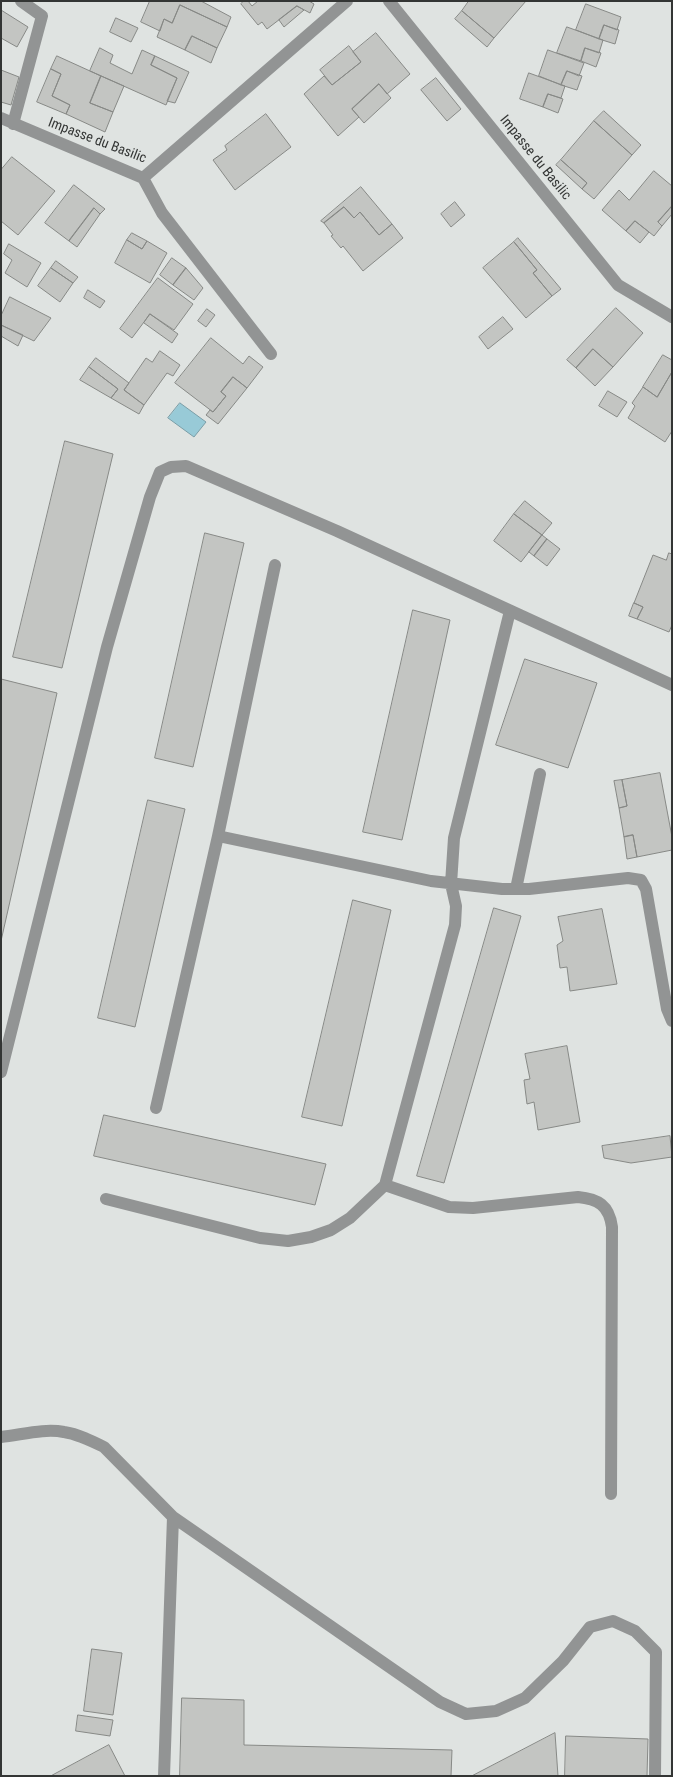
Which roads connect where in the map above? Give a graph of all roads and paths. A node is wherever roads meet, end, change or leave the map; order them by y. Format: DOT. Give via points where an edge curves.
graph roads {
  1 [pos="21,1"];
  2 [pos="346,1"];
  3 [pos="389,1"];
  4 [pos="7,121"];
  5 [pos="143,178"];
  6 [pos="672,317"];
  7 [pos="271,354"];
  8 [pos="275,565"];
  9 [pos="510,611"];
  10 [pos="672,685"];
  11 [pos="540,774"];
  12 [pos="218,836"];
  13 [pos="451,884"];
  14 [pos="516,890"];
  15 [pos="672,1021"];
  16 [pos="1,1072"];
  17 [pos="156,1108"];
  18 [pos="384,1185"];
  19 [pos="106,1199"];
  20 [pos="1,1437"];
  21 [pos="611,1494"];
  22 [pos="173,1517"];
  23 [pos="164,1776"];
  24 [pos="655,1776"];
  1 -- 4 [label="street, Impasse du Basilic" via="42,16"];
  2 -- 5 [label="street, Impasse du Basilic"];
  3 -- 6 [label="street, Impasse du Basilic" via="618,286"];
  4 -- 5 [label="street, Impasse du Basilic"];
  5 -- 7 [label="street" via="162,213"];
  8 -- 12 [label="street"];
  9 -- 10 [label="street"];
  9 -- 13 [label="street" via="457,824"];
  9 -- 16 [label="street" via="186,466 160,472 107,647"];
  11 -- 14 [label="street"];
  12 -- 13 [label="street"];
  12 -- 17 [label="street"];
  13 -- 14 [label="street"];
  13 -- 18 [label="street" via="456,906 455,925"];
  14 -- 15 [label="street" via="628,878 641,880 646,889 667,1009"];
  18 -- 19 [label="street" via="350,1218 331,1230 288,1241 252,1236"];
  18 -- 21 [label="street" via="450,1207 474,1208 578,1197 593,1198 605,1207 612,1227"];
  20 -- 22 [label="street" via="64,1431 92,1441 104,1447"];
  22 -- 23 [label="street"];
  22 -- 24 [label="street" via="440,1702 466,1714 496,1711 525,1698 563,1661 590,1627 612,1621 635,1630 656,1652"];
}
